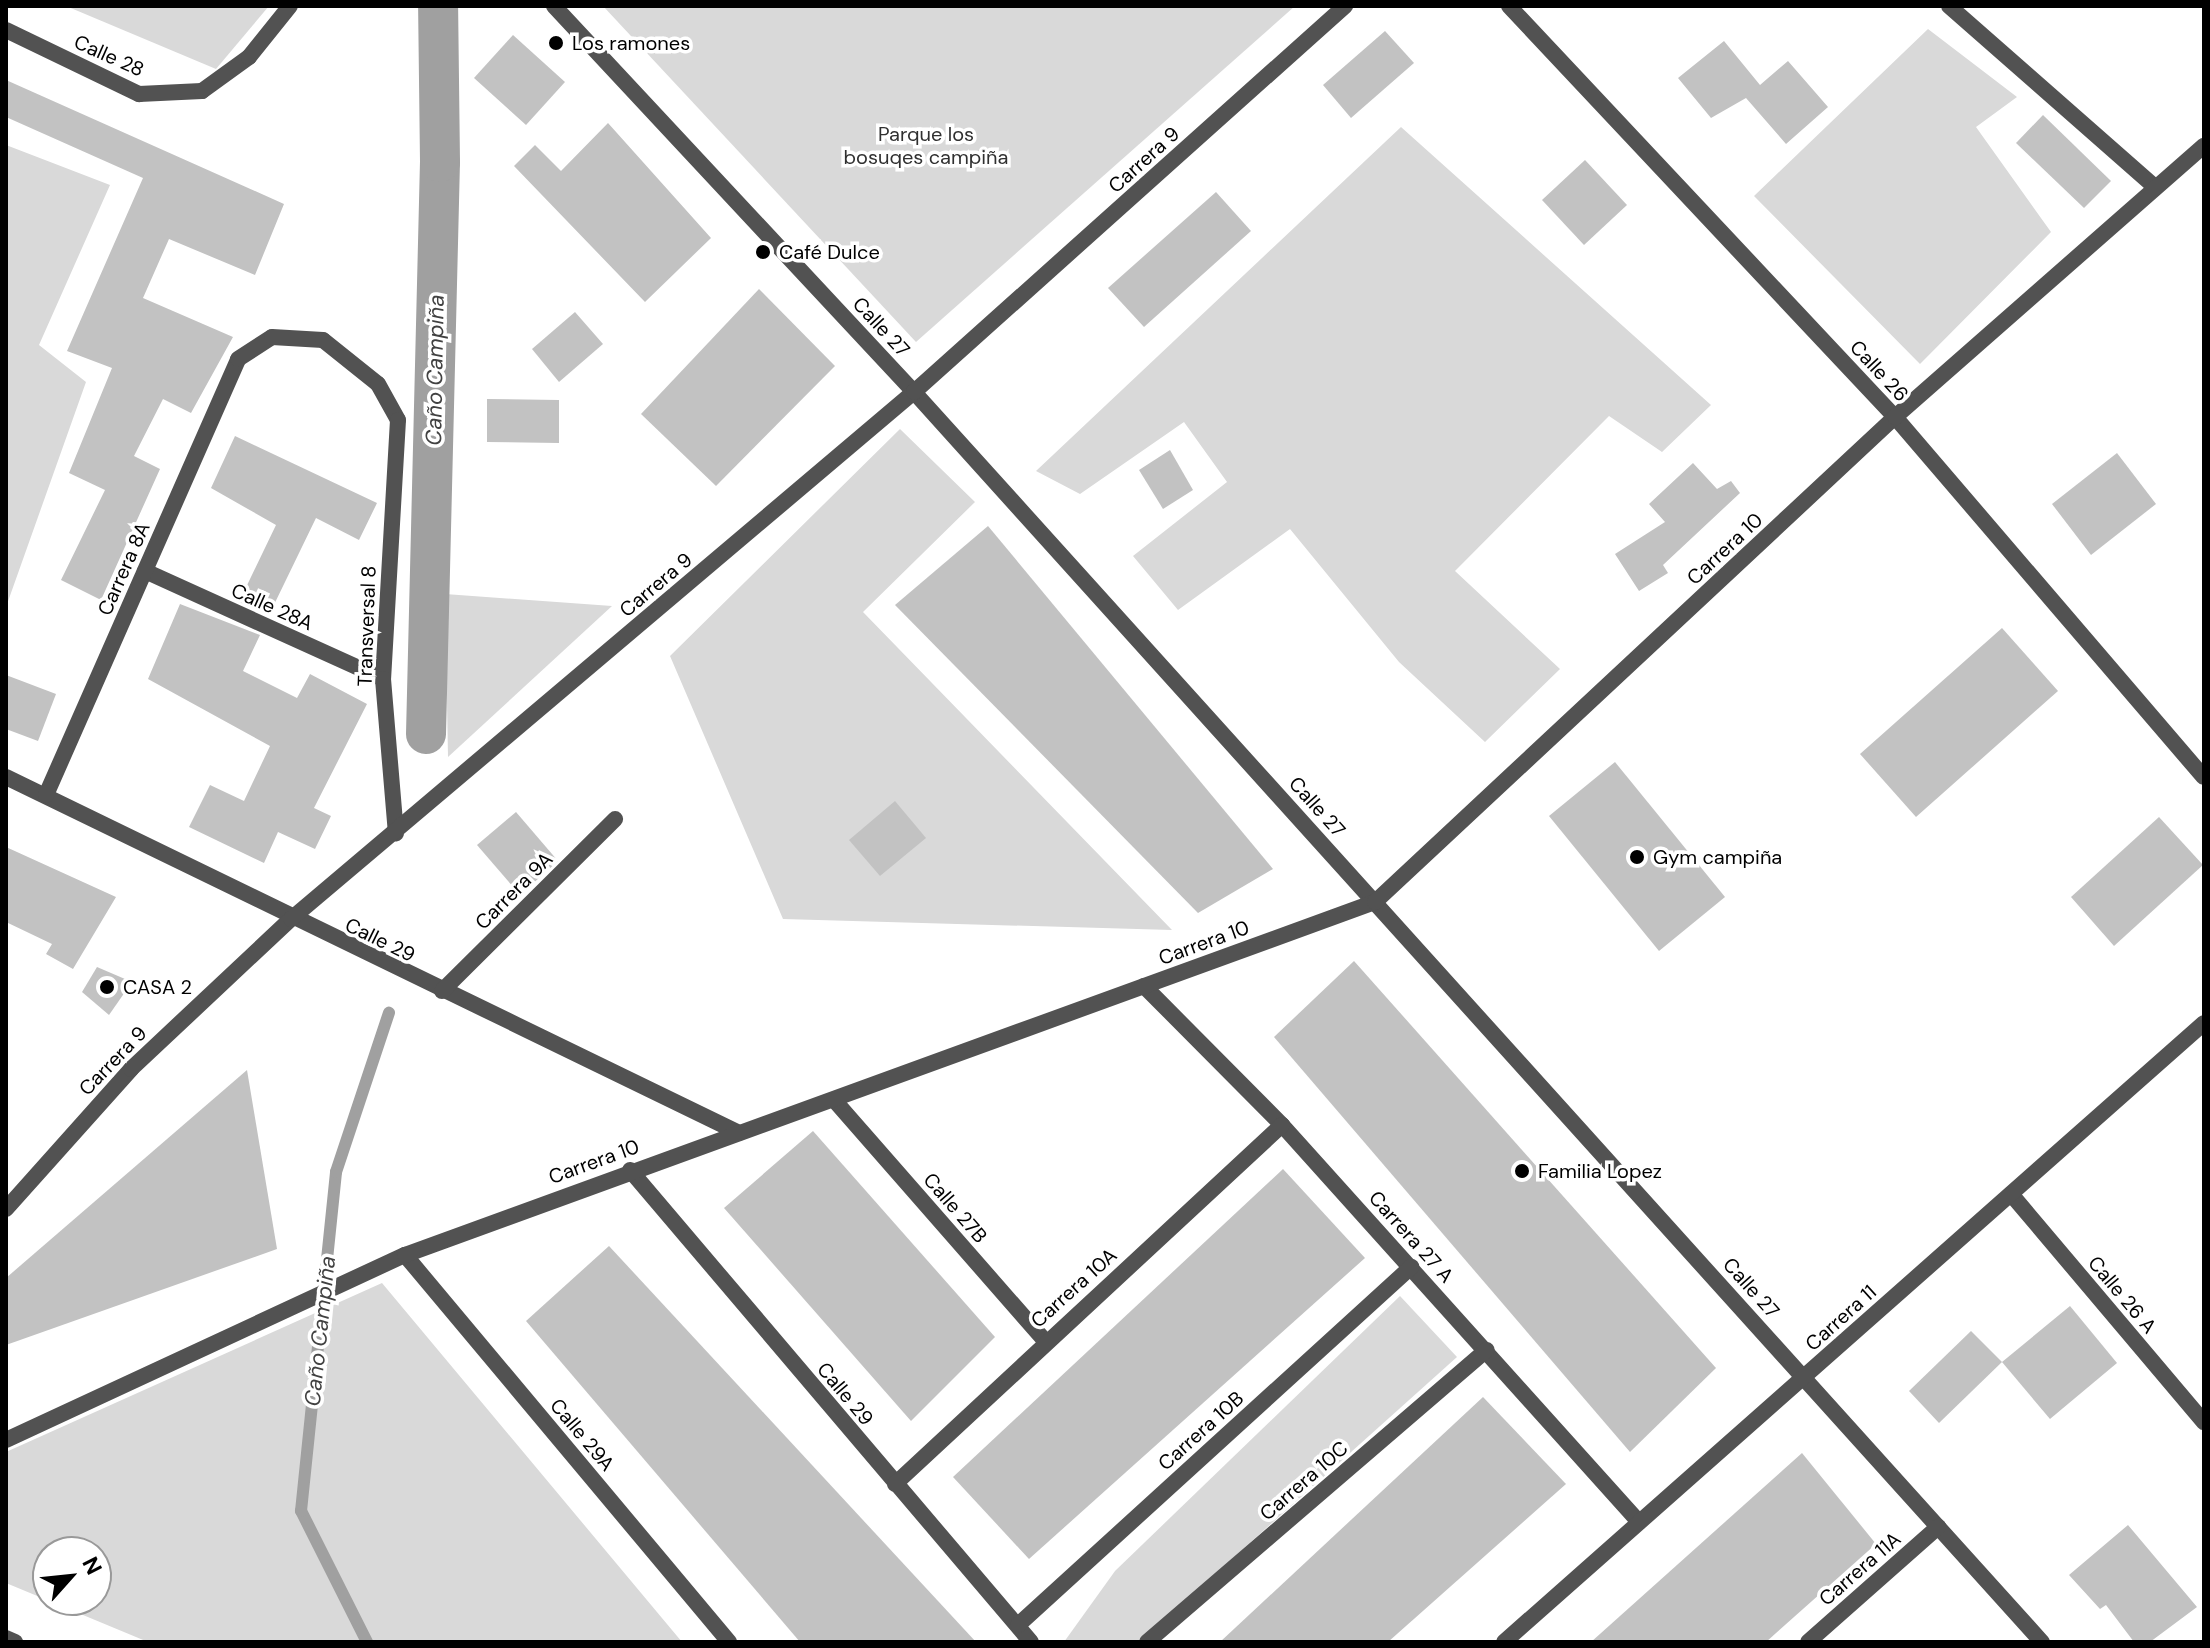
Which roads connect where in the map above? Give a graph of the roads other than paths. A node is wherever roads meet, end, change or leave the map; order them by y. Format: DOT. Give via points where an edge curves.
graph roads {
  1 [pos="290,6"];
  2 [pos="554,6"];
  3 [pos="1345,6"];
  4 [pos="1509,6"];
  5 [pos="1949,6"];
  6 [pos="6,30"];
  7 [pos="2204,146"];
  8 [pos="2154,186"];
  9 [pos="914,392"];
  10 [pos="1895,417"];
  11 [pos="398,420"];
  12 [pos="145,571"];
  13 [pos="383,679"];
  14 [pos="6,777"];
  15 [pos="2204,777"];
  16 [pos="46,795"];
  17 [pos="615,819"];
  18 [pos="396,833"];
  19 [pos="1375,902"];
  20 [pos="291,919"];
  21 [pos="1144,986"];
  22 [pos="442,991"];
  23 [pos="2204,1023"];
  24 [pos="835,1101"];
  25 [pos="1282,1125"];
  26 [pos="739,1133"];
  27 [pos="630,1170"];
  28 [pos="2011,1194"];
  29 [pos="6,1209"];
  30 [pos="405,1255"];
  31 [pos="1411,1267"];
  32 [pos="1045,1341"];
  33 [pos="1487,1350"];
  34 [pos="1805,1376"];
  35 [pos="2202,1416"];
  36 [pos="6,1440"];
  37 [pos="895,1484"];
  38 [pos="1639,1522"];
  39 [pos="1938,1527"];
  40 [pos="1018,1625"];
  41 [pos="6,1638"];
  42 [pos="15,1642"];
  43 [pos="729,1642"];
  44 [pos="1031,1642"];
  45 [pos="1147,1642"];
  46 [pos="1504,1642"];
  47 [pos="1808,1642"];
  48 [pos="2042,1642"];
  1 -- 6 [label="street, Calle 28" via="249,57 202,91 139,94"];
  2 -- 9 [label="street, Calle 27"];
  3 -- 9 [label="street, Carrera 9"];
  4 -- 10 [label="street, Calle 26"];
  5 -- 8 [label="street"];
  7 -- 8 [label="street, Carrera 10"];
  8 -- 10 [label="street, Carrera 10"];
  9 -- 18 [label="street, Carrera 9"];
  9 -- 19 [label="street, Calle 27"];
  10 -- 15 [label="street, Calle 26"];
  10 -- 19 [label="street, Carrera 10"];
  11 -- 12 [label="street, Carrera 8A" via="378,384 323,340 272,337 238,359"];
  11 -- 13 [label="street, Transversal 8"];
  12 -- 13 [label="street, Calle 28A"];
  12 -- 16 [label="street, Carrera 8A"];
  13 -- 18 [label="street, Transversal 8"];
  14 -- 16 [label="street, Calle 29"];
  16 -- 20 [label="street, Calle 29"];
  17 -- 22 [label="street, Carrera 9A"];
  18 -- 20 [label="street, Carrera 9"];
  19 -- 21 [label="street, Carrera 10"];
  19 -- 34 [label="street, Calle 27"];
  20 -- 22 [label="street, Calle 29"];
  20 -- 29 [label="street, Carrera 9" via="131,1069"];
  21 -- 24 [label="street, Carrera 10"];
  21 -- 25 [label="street, Carrera 27 A"];
  22 -- 26 [label="street, Calle 29"];
  23 -- 28 [label="street, Carrera 11"];
  24 -- 26 [label="street, Carrera 10"];
  24 -- 32 [label="street, Calle 27B"];
  25 -- 31 [label="street, Carrera 27 A"];
  25 -- 32 [label="street, Carrera 10A"];
  26 -- 27 [label="street, Carrera 10"];
  27 -- 30 [label="street, Carrera 10"];
  27 -- 37 [label="street, Calle 29"];
  28 -- 34 [label="street, Carrera 11"];
  28 -- 35 [label="street, Calle 26 A"];
  30 -- 36 [label="street, Carrera 10" via="307,1296"];
  30 -- 43 [label="street, Calle 29A"];
  31 -- 33 [label="street, Carrera 27 A"];
  31 -- 40 [label="street, Carrera 10B"];
  32 -- 37 [label="street, Carrera 10A"];
  33 -- 38 [label="street, Carrera 27 A"];
  33 -- 45 [label="street, Carrera 10C"];
  34 -- 38 [label="street, Carrera 11"];
  34 -- 39 [label="street, Calle 27"];
  37 -- 40 [label="street, Calle 29"];
  38 -- 46 [label="street, Carrera 11"];
  39 -- 47 [label="street, Carrera 11A"];
  39 -- 48 [label="street, Calle 27"];
  40 -- 44 [label="street, Calle 29"];
  41 -- 42 [label="street"];
}
